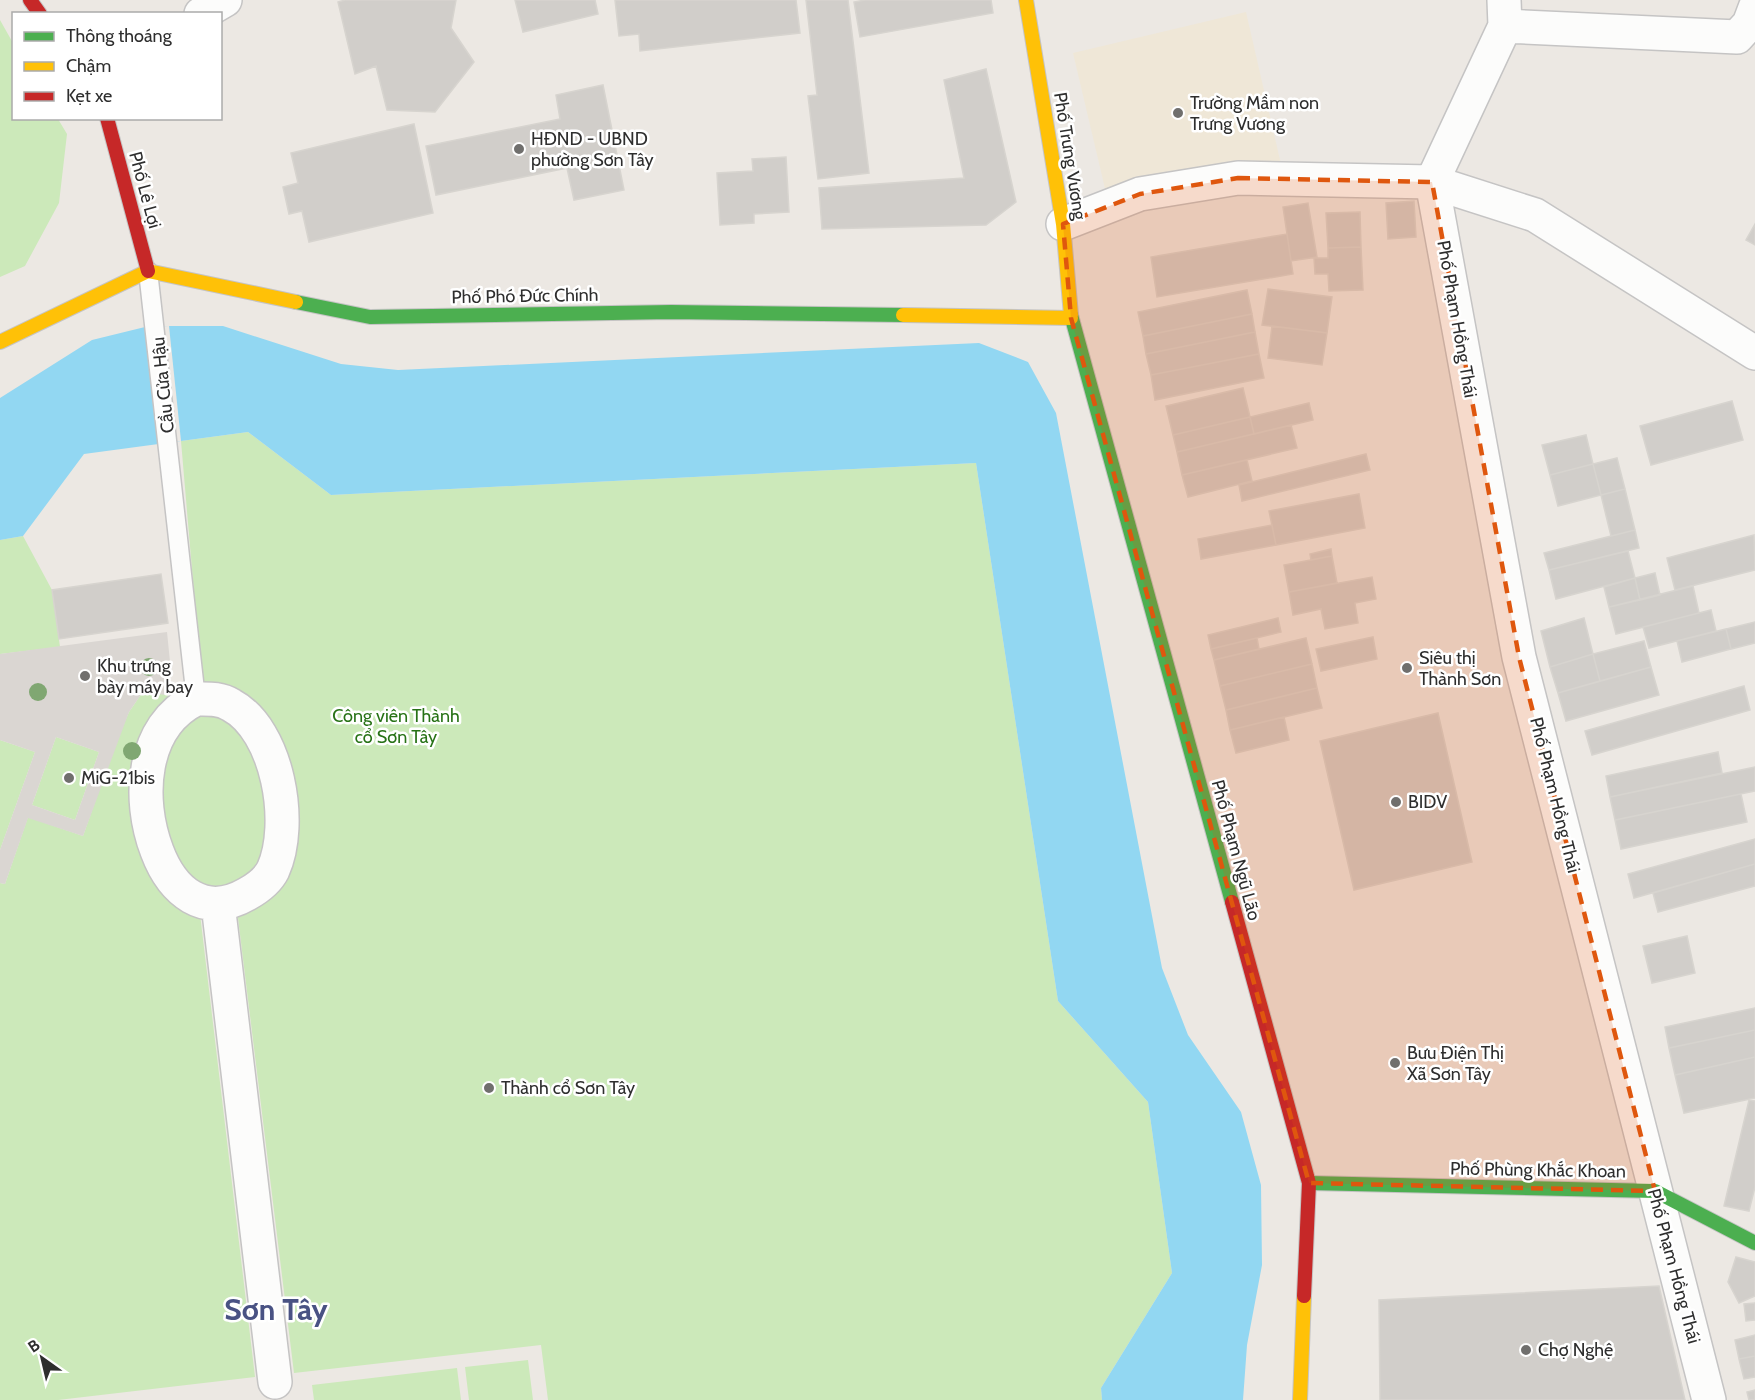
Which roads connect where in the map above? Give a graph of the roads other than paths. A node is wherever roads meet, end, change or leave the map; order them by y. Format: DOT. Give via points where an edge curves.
graph roads {
  1 [pos="225,0"];
  2 [pos="1026,0"];
  3 [pos="1755,9"];
  4 [pos="204,12"];
  5 [pos="1504,13"];
  6 [pos="108,120"];
  7 [pos="1432,182"];
  8 [pos="1063,224"];
  9 [pos="148,271"];
  10 [pos="1071,318"];
  11 [pos="0,342"];
  12 [pos="1755,353"];
  13 [pos="196,699"];
  14 [pos="218,904"];
  15 [pos="1309,1183"];
  16 [pos="1655,1191"];
  17 [pos="1755,1243"];
  18 [pos="275,1382"];
  19 [pos="1300,1400"];
  20 [pos="1709,1400"];
  1 -- 4 [label="street"];
  2 -- 8 [label="main road, Phố Trưng Vương"];
  3 -- 5 [label="street" via="1749,24 1737,37"];
  5 -- 7 [label="street"];
  6 -- 9 [label="main road, Phố Lê Lợi"];
  7 -- 8 [label="street" via="1238,178 1140,194"];
  7 -- 12 [label="street" via="1535,215"];
  7 -- 16 [label="street, Phố Phạm Hồng Thái" via="1519,657"];
  8 -- 10 [label="main road, Phố Trưng Vương"];
  9 -- 10 [label="main road, Phố Phó Đức Chính" via="370,317 671,312"];
  9 -- 11 [label="main road"];
  9 -- 13 [label="lane, Cầu Cửa Hậu"];
  10 -- 15 [label="main road, Phố Phạm Ngũ Lão"];
  13 -- 14 [label="street" via="179,707 162,727 147,777 146,812 158,854 173,882 199,901"];
  13 -- 14 [label="street" via="216,699 232,705 247,719 263,742 281,795 279,850 272,871 257,888"];
  14 -- 18 [label="street"];
  15 -- 16 [label="main road, Phố Phùng Khắc Khoan"];
  15 -- 19 [label="main road, Phố Phạm Ngũ Lão"];
  16 -- 17 [label="main road, Phố Phùng Khắc Khoan"];
  16 -- 20 [label="street, Phố Phạm Hồng Thái"];
}
